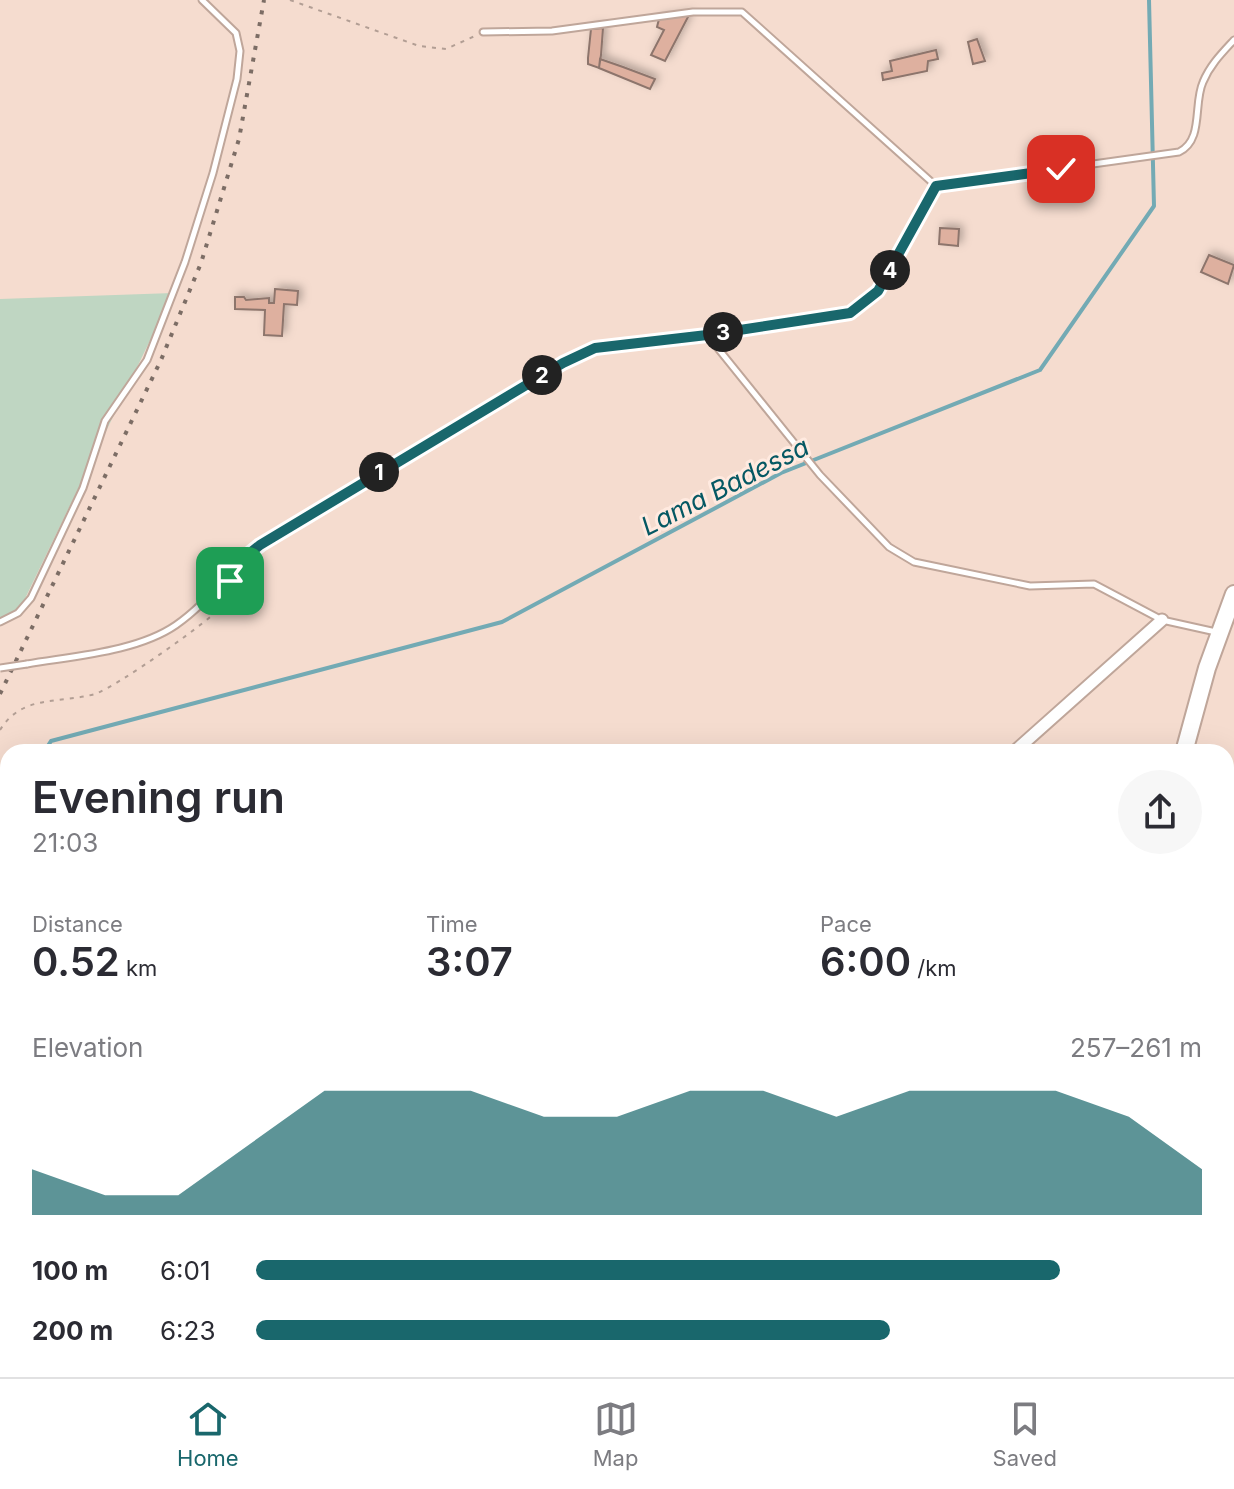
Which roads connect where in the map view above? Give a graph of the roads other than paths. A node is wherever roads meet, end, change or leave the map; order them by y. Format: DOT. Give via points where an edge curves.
graph roads {
  1 [pos="202,0"];
  2 [pos="483,32"];
  3 [pos="1234,40"];
  4 [pos="936,186"];
  5 [pos="707,335"];
  6 [pos="1234,594"];
  7 [pos="1162,620"];
  8 [pos="0,622"];
  9 [pos="1219,633"];
  10 [pos="0,668"];
  11 [pos="1023,744"];
  12 [pos="1186,744"];
  1 -- 8 [label="lane" via="236,33 240,51 213,173 185,262 147,360 105,421 83,488 31,598"];
  2 -- 4 [label="lane" via="552,31 693,12 742,12"];
  3 -- 4 [label="lane" via="1211,65 1201,86 1193,138 1179,152"];
  4 -- 5 [label="lane" via="878,291 850,313"];
  5 -- 7 [label="lane" via="820,475 889,547 914,562 1030,586 1094,584"];
  5 -- 10 [label="lane, bridge" via="595,348 563,363 282,531 240,562 173,628 103,651"];
  6 -- 9 [label="main road"];
  7 -- 9 [label="lane"];
  7 -- 11 [label="street"];
  9 -- 12 [label="main road"];
}
